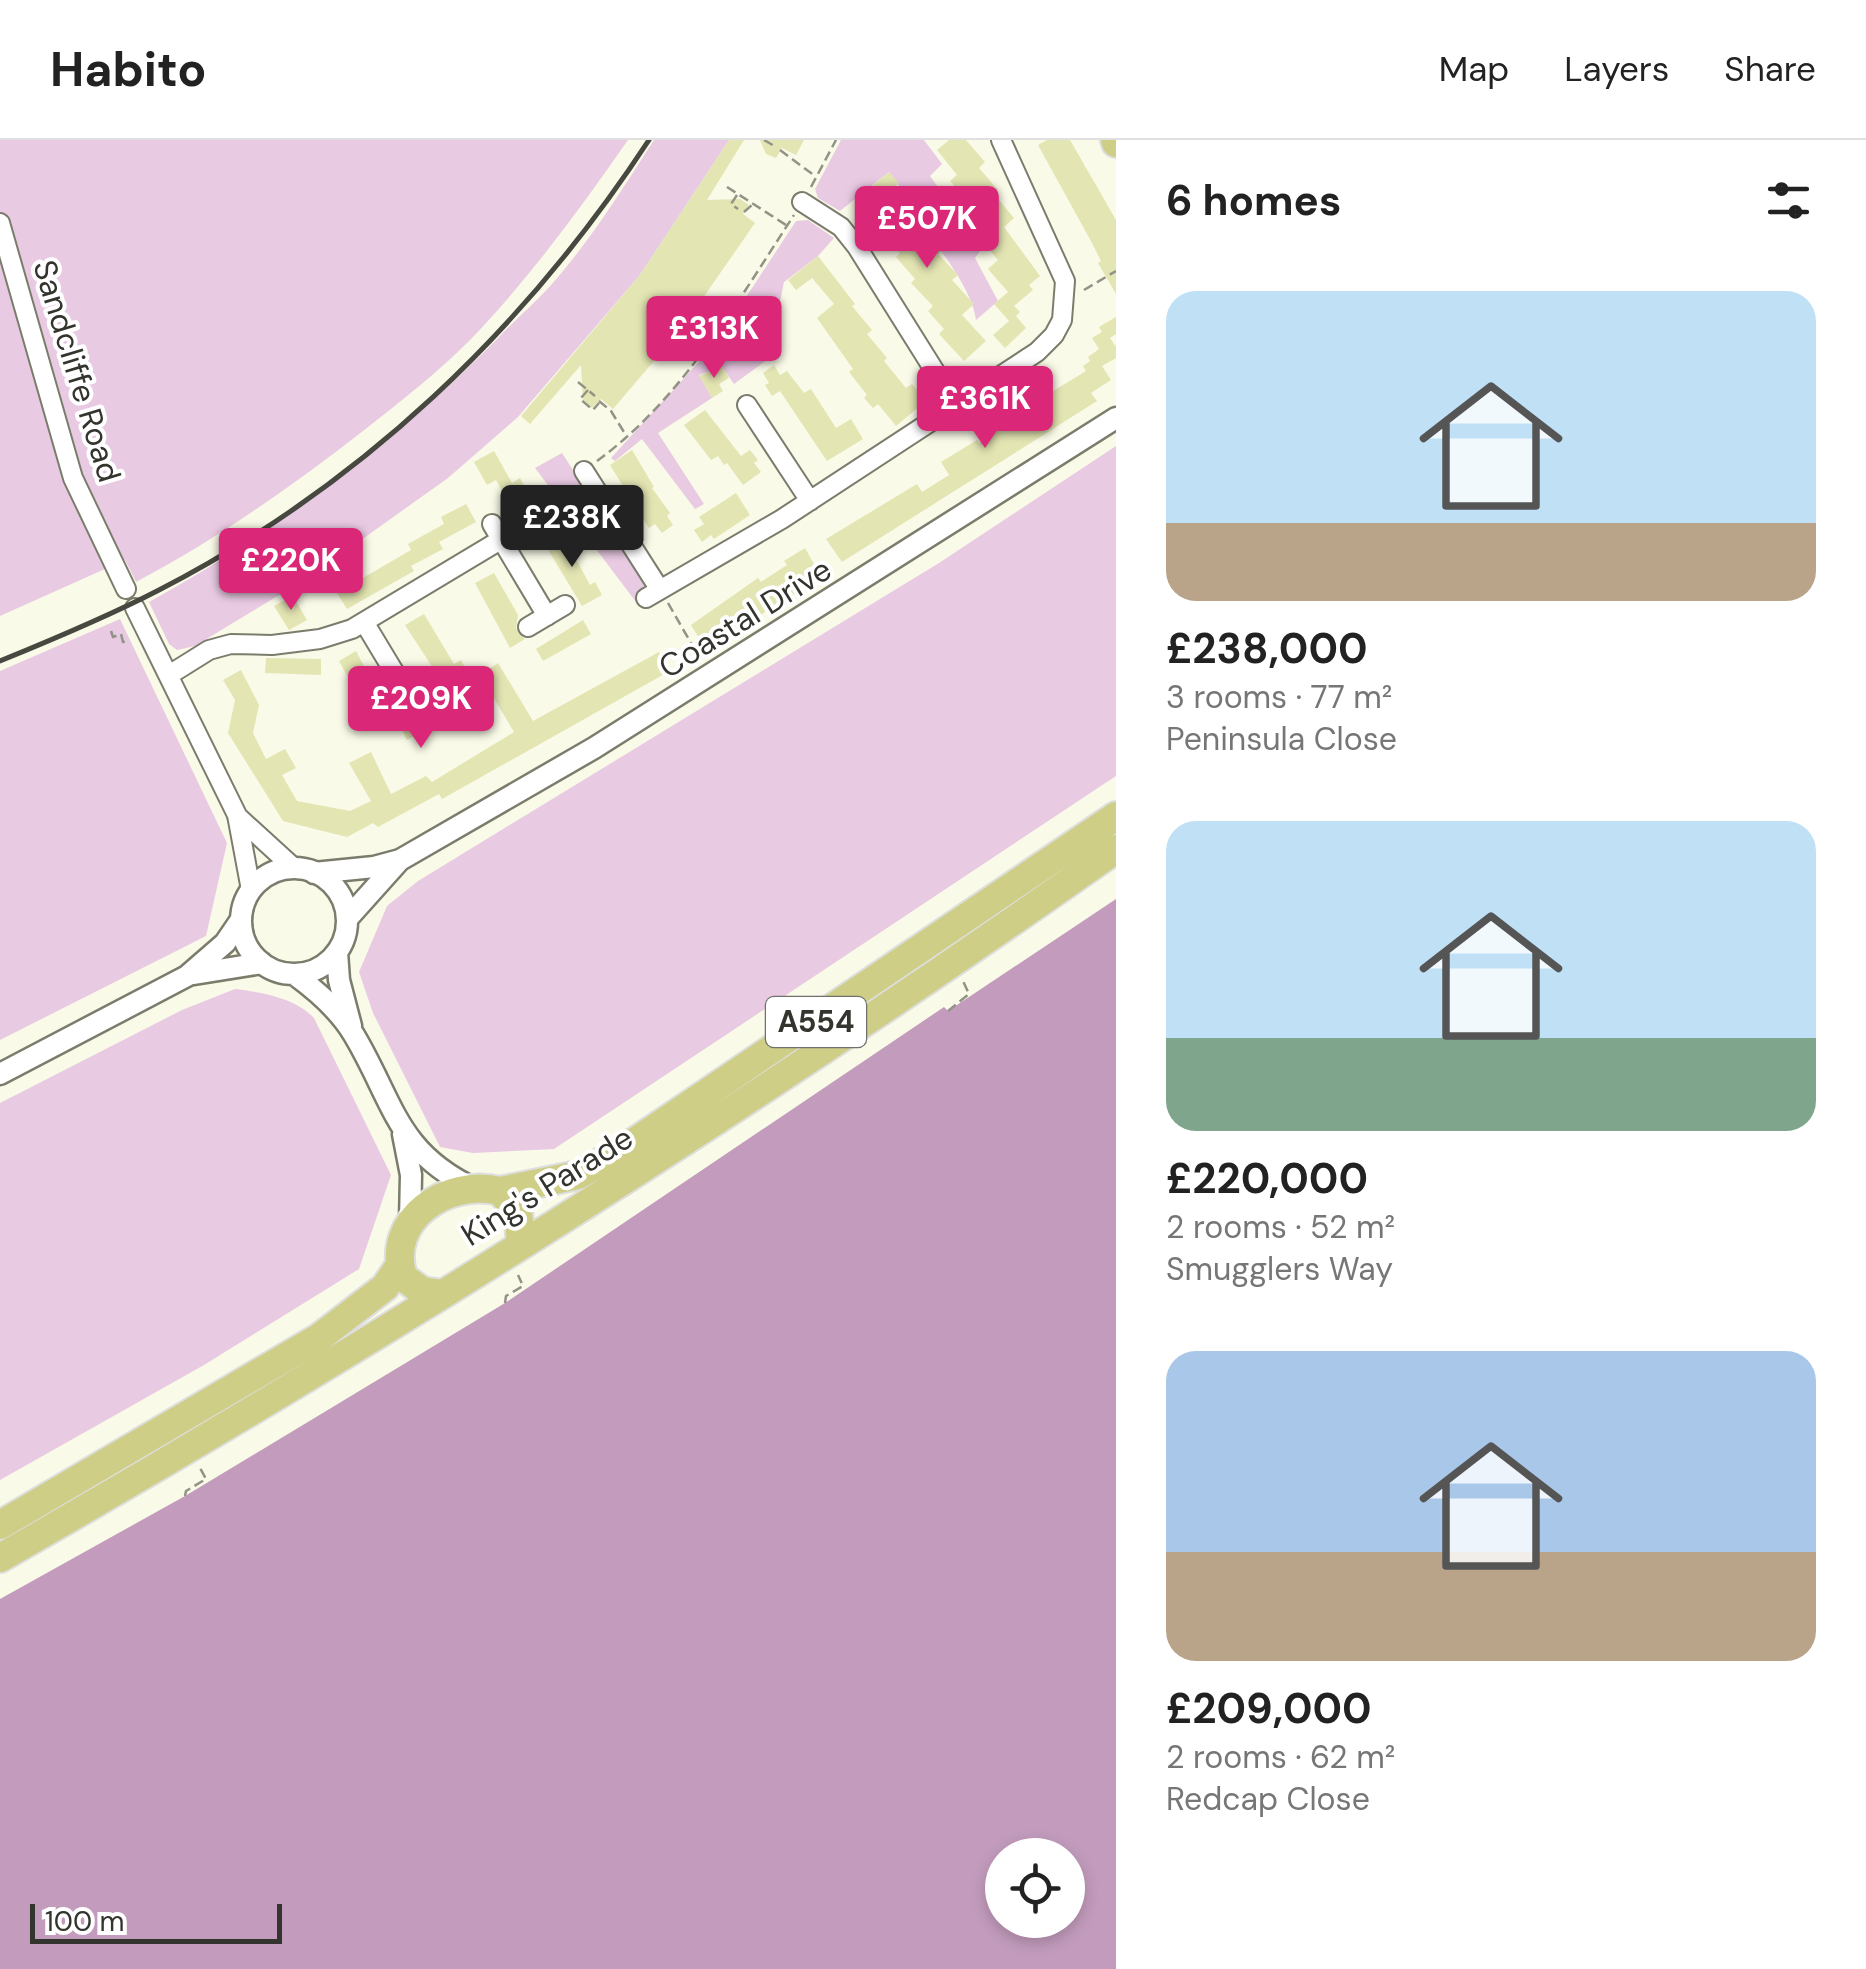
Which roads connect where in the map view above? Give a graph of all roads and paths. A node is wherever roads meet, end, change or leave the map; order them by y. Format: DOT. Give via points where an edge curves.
graph roads {
  1 [pos="764,140"];
  2 [pos="836,140"];
  3 [pos="1001,140"];
  4 [pos="816,177"];
  5 [pos="727,187"];
  6 [pos="738,194"];
  7 [pos="802,202"];
  8 [pos="753,204"];
  9 [pos="738,209"];
  10 [pos="744,212"];
  11 [pos="0,223"];
  12 [pos="787,226"];
  13 [pos="1116,272"];
  14 [pos="1066,301"];
  15 [pos="680,304"];
  16 [pos="712,339"];
  17 [pos="578,382"];
  18 [pos="588,390"];
  19 [pos="598,400"];
  20 [pos="956,404"];
  21 [pos="747,405"];
  22 [pos="1116,418"];
  23 [pos="628,438"];
  24 [pos="584,471"];
  25 [pos="810,501"];
  26 [pos="126,589"];
  27 [pos="653,594"];
  28 [pos="566,605"];
  29 [pos="135,608"];
  30 [pos="547,616"];
  31 [pos="364,622"];
  32 [pos="528,627"];
  33 [pos="111,631"];
  34 [pos="128,640"];
  35 [pos="169,675"];
  36 [pos="710,675"];
  37 [pos="427,684"];
  38 [pos="237,815"];
  39 [pos="1116,816"];
  40 [pos="1116,849"];
  41 [pos="400,860"];
  42 [pos="304,871"];
  43 [pos="251,890"];
  44 [pos="347,919"];
  45 [pos="240,921"];
  46 [pos="337,952"];
  47 [pos="262,964"];
  48 [pos="295,975"];
  49 [pos="187,976"];
  50 [pos="962,979"];
  51 [pos="948,1011"];
  52 [pos="353,1033"];
  53 [pos="0,1074"];
  54 [pos="403,1132"];
  55 [pos="487,1190"];
  56 [pos="410,1221"];
  57 [pos="518,1257"];
  58 [pos="400,1265"];
  59 [pos="443,1294"];
  60 [pos="505,1303"];
  61 [pos="198,1465"];
  62 [pos="185,1496"];
  63 [pos="0,1526"];
  64 [pos="0,1558"];
  1 -- 4 [label="path"];
  2 -- 4 [label="path"];
  3 -- 14 [label="street" via="1065,281"];
  4 -- 7 [label="path"];
  5 -- 6 [label="path"];
  6 -- 8 [label="path"];
  6 -- 9 [label="path" via="732,204"];
  7 -- 12 [label="path"];
  7 -- 20 [label="street" via="858,247"];
  8 -- 10 [label="path"];
  8 -- 12 [label="path"];
  11 -- 26 [label="street, Sandcliffe Road" via="72,478"];
  12 -- 16 [label="path"];
  13 -- 14 [label="path"];
  14 -- 20 [label="street" via="1054,334 1037,352"];
  15 -- 16 [label="path"];
  16 -- 23 [label="path"];
  17 -- 18 [label="path"];
  18 -- 19 [label="path"];
  18 -- 19 [label="path" via="580,399 592,410"];
  19 -- 23 [label="path"];
  20 -- 25 [label="street"];
  21 -- 25 [label="street" via="755,433"];
  22 -- 36 [label="street, Coastal Drive"];
  23 -- 24 [label="path"];
  24 -- 27 [label="street"];
  25 -- 27 [label="street"];
  27 -- 36 [label="path"];
  28 -- 30 [label="street"];
  29 -- 35 [label="street"];
  30 -- 31 [label="street" via="497,532"];
  30 -- 32 [label="street"];
  31 -- 35 [label="street" via="320,639 220,647"];
  31 -- 37 [label="street" via="399,700"];
  33 -- 34 [label="path"];
  35 -- 38 [label="street"];
  36 -- 41 [label="street, Coastal Drive"];
  38 -- 42 [label="street"];
  38 -- 43 [label="street"];
  39 -- 55 [label="main road, King's Parade / A554" via="624,1149 578,1175"];
  40 -- 57 [label="main road, King's Parade / A554"];
  41 -- 42 [label="street, Coastal Drive"];
  41 -- 44 [label="street, Coastal Drive"];
  42 -- 43 [label="street" via="268,874"];
  42 -- 44 [label="street" via="335,888"];
  43 -- 45 [label="street"];
  44 -- 46 [label="street"];
  45 -- 47 [label="street" via="244,940"];
  45 -- 49 [label="street"];
  46 -- 48 [label="street" via="317,969"];
  46 -- 52 [label="street"];
  47 -- 48 [label="street"];
  47 -- 49 [label="street"];
  48 -- 52 [label="street"];
  49 -- 53 [label="street"];
  50 -- 51 [label="path" via="969,994"];
  52 -- 54 [label="street"];
  54 -- 55 [label="street" via="440,1170"];
  54 -- 56 [label="street"];
  55 -- 56 [label="main road, A554" via="445,1195"];
  55 -- 57 [label="main road" via="518,1212"];
  56 -- 58 [label="main road" via="399,1244"];
  57 -- 59 [label="main road, King's Parade / A554"];
  57 -- 60 [label="path" via="523,1286"];
  58 -- 59 [label="main road" via="403,1277 422,1291"];
  58 -- 63 [label="main road" via="385,1286 320,1337"];
  59 -- 64 [label="main road, King's Parade / A554"];
  61 -- 62 [label="path" via="206,1479"];
}
